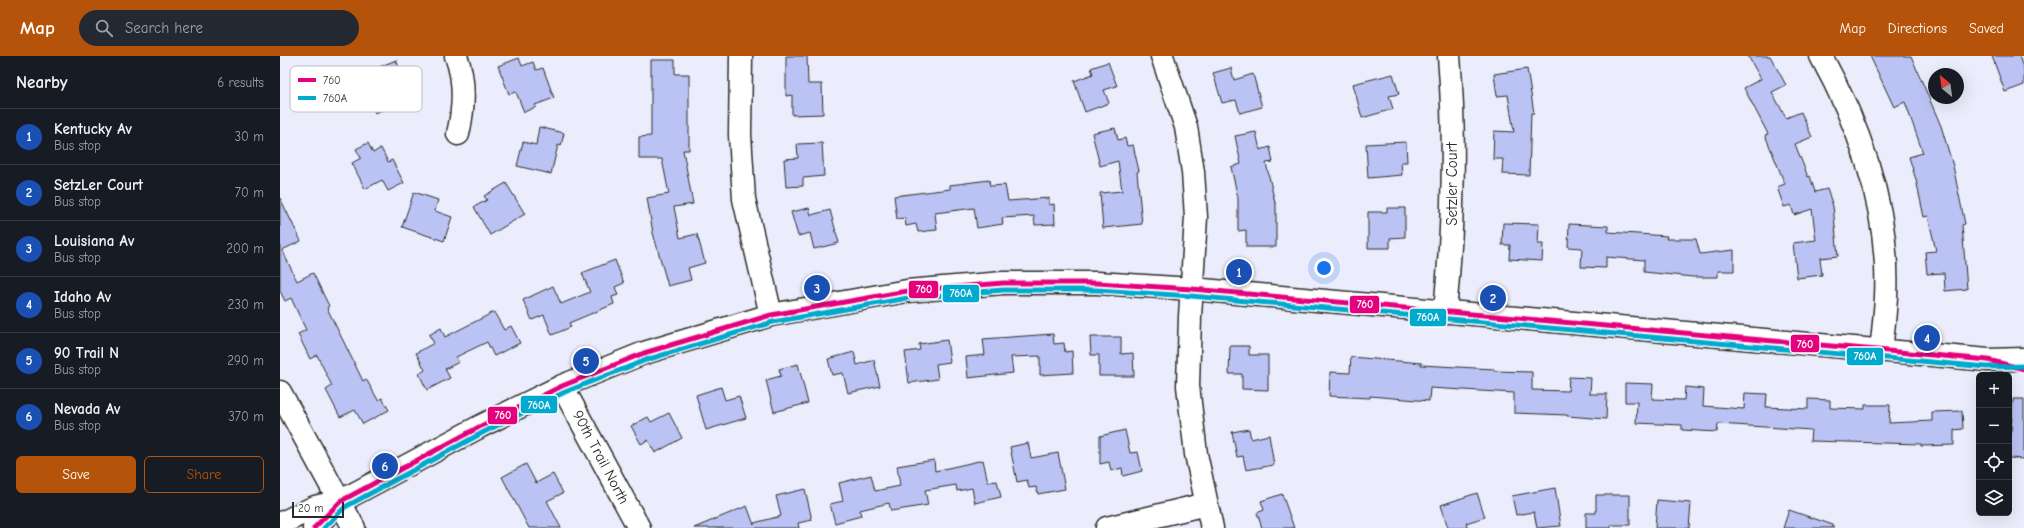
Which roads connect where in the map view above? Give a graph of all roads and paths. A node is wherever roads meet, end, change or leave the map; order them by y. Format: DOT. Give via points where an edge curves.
graph roads {
  1 [pos="456,56"];
  2 [pos="742,56"];
  3 [pos="1162,56"];
  4 [pos="1449,56"];
  5 [pos="1821,56"];
  6 [pos="458,134"];
  7 [pos="1192,290"];
  8 [pos="1445,312"];
  9 [pos="771,315"];
  10 [pos="1881,351"];
  11 [pos="2024,359"];
  12 [pos="1988,360"];
  13 [pos="2024,369"];
  14 [pos="562,386"];
  15 [pos="280,392"];
  16 [pos="341,501"];
  17 [pos="1206,504"];
  18 [pos="280,524"];
  19 [pos="314,528"];
  20 [pos="354,528"];
  21 [pos="639,528"];
  22 [pos="1107,528"];
  23 [pos="1212,528"];
  1 -- 6 [label="street" via="464,109"];
  2 -- 9 [label="street" via="740,135 744,199"];
  3 -- 7 [label="street" via="1186,127 1193,172 1196,217"];
  4 -- 8 [label="street, Setzler Court" via="1452,88 1453,200"];
  5 -- 10 [label="street" via="1857,130 1874,184 1883,239 1886,288"];
  7 -- 8 [label="street"];
  7 -- 9 [label="street" via="1097,283 1003,283 907,291"];
  7 -- 17 [label="street" via="1188,386 1196,454"];
  8 -- 10 [label="street"];
  9 -- 14 [label="street" via="644,353"];
  10 -- 12 [label="street"];
  11 -- 12 [label="street"];
  12 -- 13 [label="street"];
  14 -- 16 [label="street"];
  14 -- 21 [label="street, 90th Trail North"];
  15 -- 16 [label="street"];
  16 -- 18 [label="street" via="315,507"];
  16 -- 19 [label="street"];
  16 -- 20 [label="street"];
  17 -- 22 [label="street"];
  17 -- 23 [label="street"];
}
